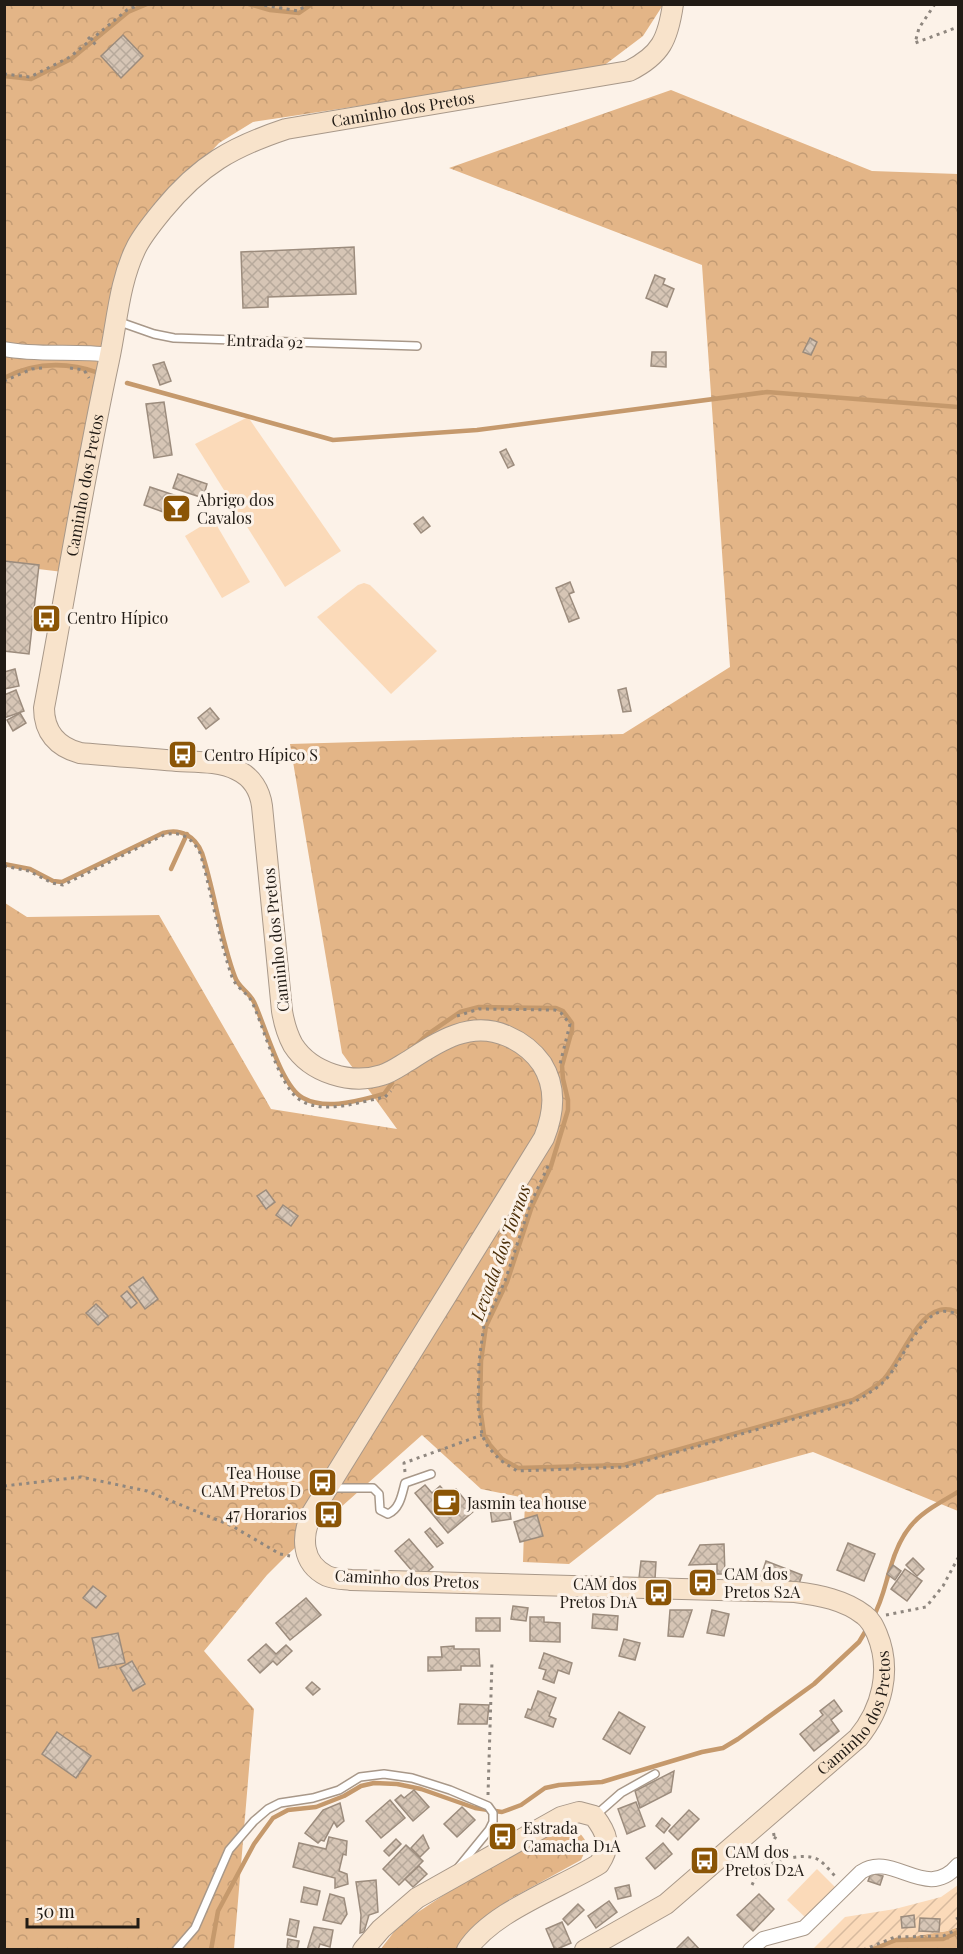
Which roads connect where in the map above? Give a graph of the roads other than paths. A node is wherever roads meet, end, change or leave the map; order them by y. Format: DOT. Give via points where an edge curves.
graph roads {
  1 [pos="673,4"];
  2 [pos="116,321"];
  3 [pos="417,346"];
  4 [pos="11,350"];
  5 [pos="110,356"];
  6 [pos="430,1474"];
  7 [pos="328,1488"];
  8 [pos="655,1774"];
  9 [pos="594,1816"];
  10 [pos="958,1865"];
  11 [pos="450,1879"];
  12 [pos="176,1950"];
  13 [pos="363,1950"];
  14 [pos="467,1950"];
  15 [pos="585,1950"];
  16 [pos="750,1950"];
  1 -- 2 [label="main road, Caminho dos Pretos" via="668,30 659,48 646,62 629,71 286,129 221,157 181,188 143,235 127,270"];
  2 -- 3 [label="lane, Entrada 92" via="174,338"];
  2 -- 5 [label="main road, Caminho dos Pretos"];
  4 -- 5 [label="street"];
  5 -- 7 [label="main road, Caminho dos Pretos" via="44,708 46,727 62,747 80,753 230,767 254,784 262,806 282,1011 294,1047 312,1064 344,1077 374,1078 458,1033 491,1031 512,1038 531,1051 545,1070 552,1091 552,1119 544,1138"];
  6 -- 7 [label="lane" via="405,1483 398,1504 388,1514 380,1510 379,1494 373,1488"];
  7 -- 15 [label="main road, Caminho dos Pretos" via="306,1526 304,1540 310,1561 329,1577 795,1592 838,1602 870,1622 884,1655 885,1673 877,1708 858,1738 666,1904"];
  8 -- 9 [label="lane" via="621,1793"];
  9 -- 11 [label="main road" via="579,1812 561,1817"];
  9 -- 14 [label="main road" via="608,1838 608,1849 599,1864 503,1916 474,1938"];
  10 -- 16 [label="street" via="949,1874 930,1880 884,1866 871,1867 861,1872 804,1928 763,1939"];
  11 -- 12 [label="lane" via="489,1830 493,1822 490,1810 450,1790 412,1778 384,1774 360,1777 339,1790 280,1803 254,1821 229,1850 195,1928"];
  11 -- 13 [label="main road" via="409,1904"];
}
